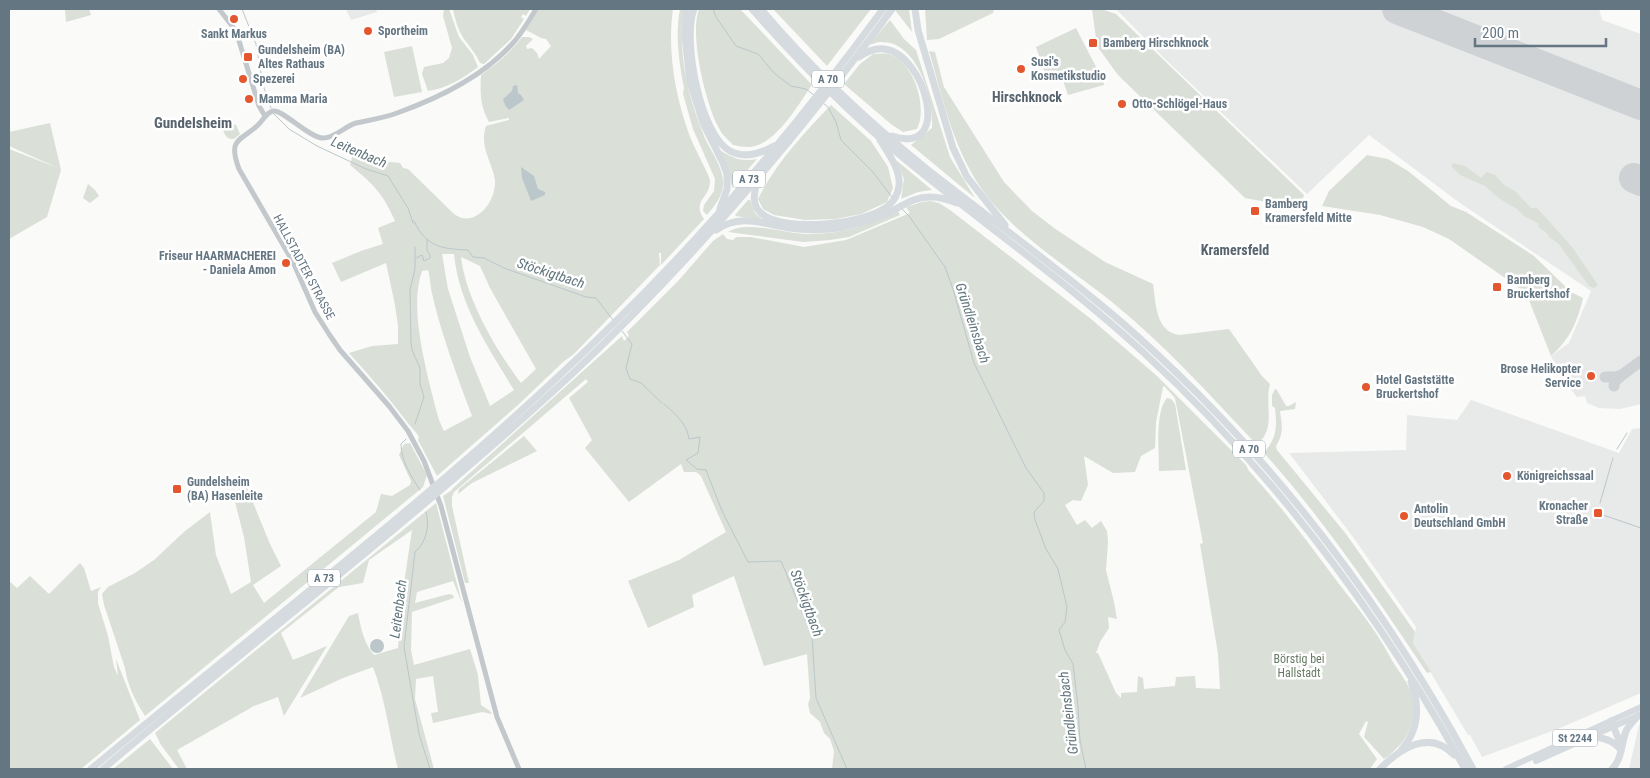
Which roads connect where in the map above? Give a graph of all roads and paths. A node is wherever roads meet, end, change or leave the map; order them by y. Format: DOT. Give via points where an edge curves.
graph roads {
  1 [pos="219,9"];
  2 [pos="536,9"];
  3 [pos="686,9"];
  4 [pos="694,9"];
  5 [pos="752,9"];
  6 [pos="762,9"];
  7 [pos="883,9"];
  8 [pos="892,9"];
  9 [pos="916,9"];
  10 [pos="881,18"];
  11 [pos="854,59"];
  12 [pos="842,70"];
  13 [pos="815,105"];
  14 [pos="270,113"];
  15 [pos="876,134"];
  16 [pos="886,134"];
  17 [pos="778,144"];
  18 [pos="758,178"];
  19 [pos="962,205"];
  20 [pos="893,206"];
  21 [pos="722,218"];
  22 [pos="707,234"];
  23 [pos="1017,238"];
  24 [pos="571,370"];
  25 [pos="1404,664"];
  26 [pos="1641,707"];
  27 [pos="1640,714"];
  28 [pos="1612,724"];
  29 [pos="1591,737"];
  30 [pos="1620,750"];
  31 [pos="1397,755"];
  32 [pos="91,769"];
  33 [pos="103,769"];
  34 [pos="520,769"];
  35 [pos="1380,769"];
  36 [pos="1465,769"];
  37 [pos="1473,769"];
  38 [pos="1506,769"];
  39 [pos="1517,769"];
  40 [pos="1612,769"];
  1 -- 14 [label="street" via="236,31 260,106"];
  2 -- 14 [label="street" via="512,44 491,64 466,81 396,113 350,126 326,138 303,130 281,113"];
  3 -- 21 [label="highway" via="686,57 690,82 703,123 727,174"];
  4 -- 17 [label="highway" via="690,35 694,75 713,133 725,148 745,156"];
  5 -- 15 [label="highway, A 70" via="817,79"];
  6 -- 16 [label="highway, A 70" via="820,72"];
  7 -- 10 [label="highway, A 73"];
  8 -- 10 [label="highway, A 73"];
  9 -- 23 [label="highway" via="918,30 947,132 961,166 984,200"];
  10 -- 11 [label="highway, A 73"];
  10 -- 12 [label="highway, A 73"];
  11 -- 12 [label="highway, A 73"];
  11 -- 16 [label="highway" via="873,50 891,50 907,62 920,81 929,117 924,130 907,140"];
  12 -- 13 [label="highway, A 73"];
  13 -- 17 [label="highway, A 73"];
  13 -- 18 [label="highway, A 73"];
  14 -- 34 [label="street, HALLSTADTER STRASSE" via="236,144 234,153 239,169 293,262 328,334 401,422 431,476 495,711"];
  15 -- 19 [label="highway, A 70"];
  15 -- 20 [label="highway" via="897,172 899,185"];
  16 -- 23 [label="highway, A 70"];
  17 -- 21 [label="highway, A 73"];
  18 -- 20 [label="highway" via="754,193 756,206 773,220 830,224"];
  18 -- 21 [label="highway, A 73"];
  19 -- 20 [label="highway" via="933,196"];
  19 -- 25 [label="highway, A 70" via="1115,327 1202,409 1298,516"];
  20 -- 21 [label="highway" via="857,224 812,230"];
  21 -- 22 [label="highway"];
  21 -- 22 [label="highway, A 73"];
  22 -- 24 [label="highway, A 73"];
  23 -- 37 [label="highway, A 70" via="1148,347 1270,472 1329,544 1394,636"];
  24 -- 32 [label="highway, A 73" via="395,520"];
  24 -- 33 [label="highway, A 73" via="490,448 422,507"];
  25 -- 31 [label="highway" via="1416,696 1417,718 1411,736"];
  25 -- 36 [label="highway, A 70"];
  26 -- 28 [label="main road, St 2244"];
  27 -- 28 [label="main road, St 2244"];
  27 -- 30 [label="highway" via="1628,728"];
  28 -- 29 [label="main road, St 2244"];
  28 -- 30 [label="highway"];
  28 -- 38 [label="main road, St 2244"];
  29 -- 30 [label="highway" via="1609,740"];
  29 -- 39 [label="main road, St 2244"];
  30 -- 40 [label="highway" via="1619,759"];
  31 -- 35 [label="highway"];
  31 -- 36 [label="highway" via="1418,743 1436,742 1444,745"];
}
